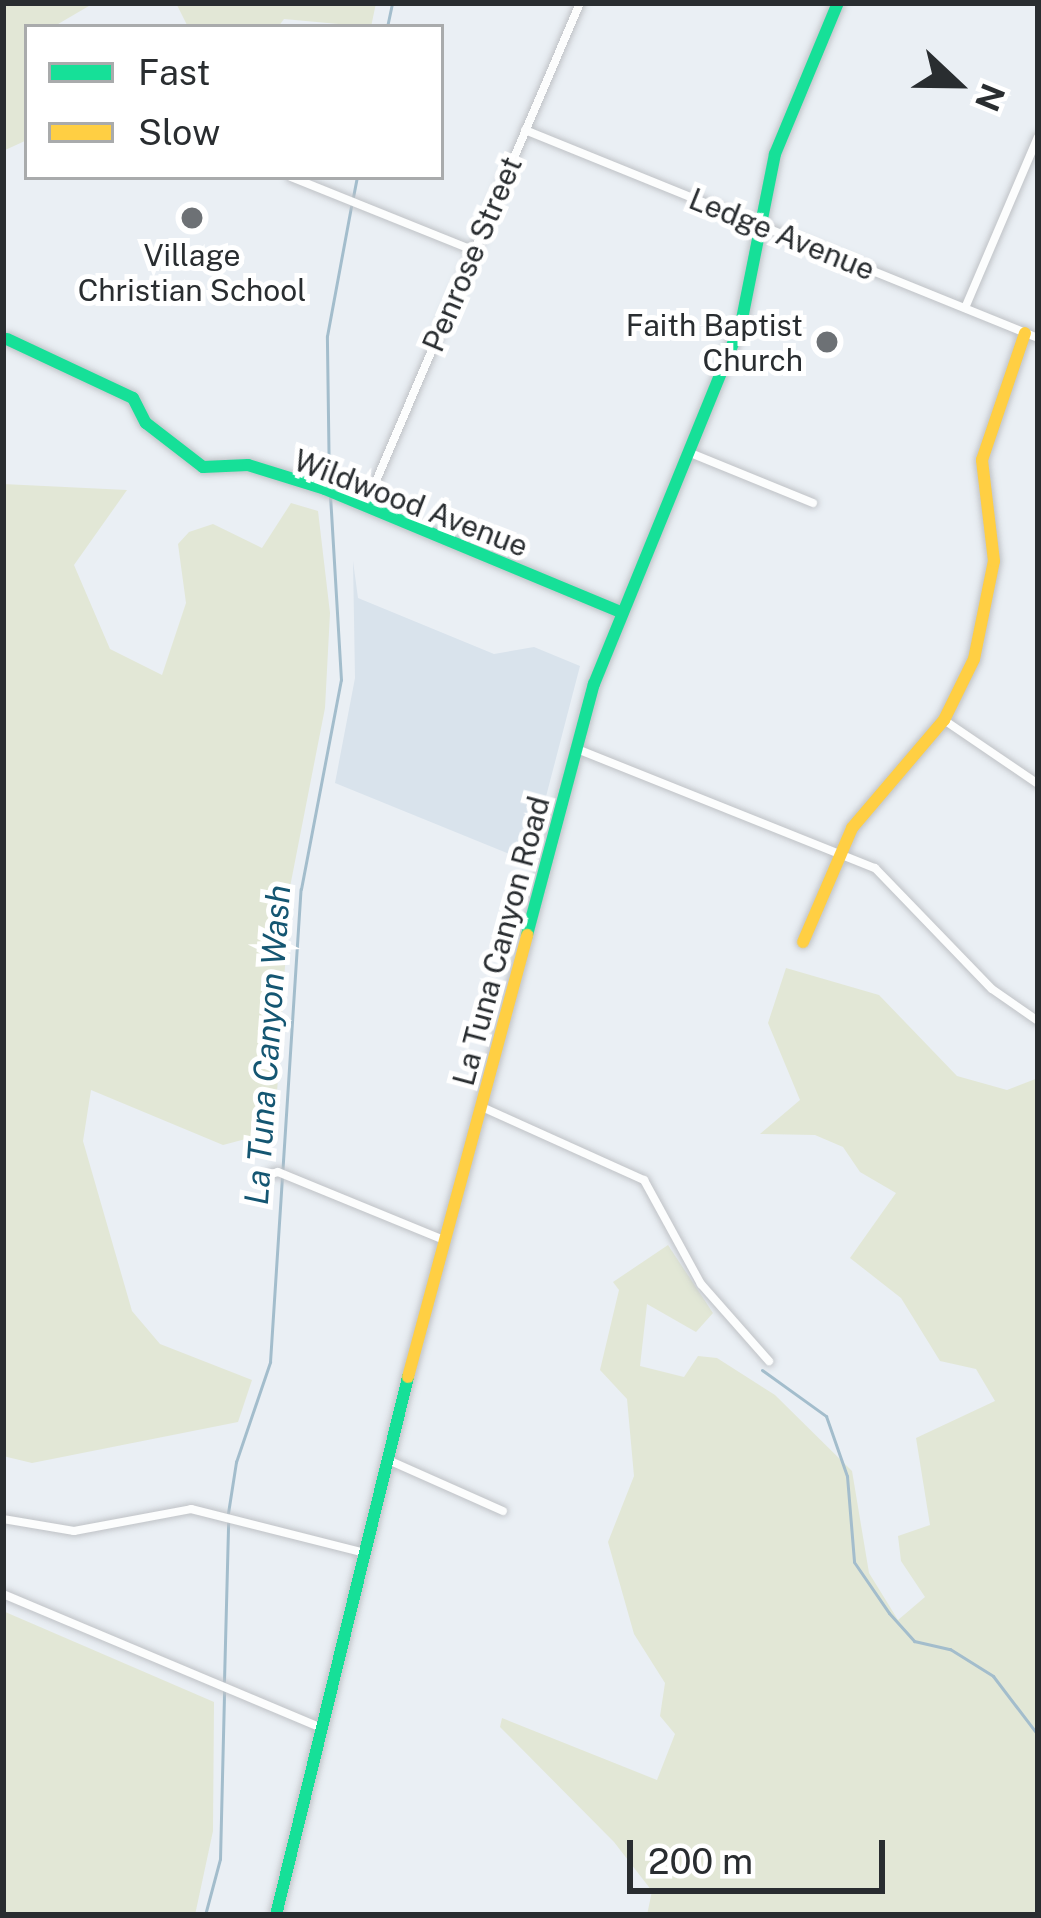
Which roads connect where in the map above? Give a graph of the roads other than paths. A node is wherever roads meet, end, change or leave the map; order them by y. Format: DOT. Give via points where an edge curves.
graph roads {
  1 [pos="580,3"];
  2 [pos="838,3"];
  3 [pos="525,130"];
  4 [pos="1038,137"];
  5 [pos="299,180"];
  6 [pos="763,226"];
  7 [pos="473,250"];
  8 [pos="964,308"];
  9 [pos="1032,335"];
  10 [pos="7,339"];
  11 [pos="688,452"];
  12 [pos="813,503"];
  13 [pos="365,507"];
  14 [pos="620,613"];
  15 [pos="944,720"];
  16 [pos="577,748"];
  17 [pos="1038,784"];
  18 [pos="841,853"];
  19 [pos="803,942"];
  20 [pos="1038,1021"];
  21 [pos="482,1107"];
  22 [pos="278,1174"];
  23 [pos="446,1240"];
  24 [pos="769,1361"];
  25 [pos="386,1459"];
  26 [pos="502,1511"];
  27 [pos="3,1519"];
  28 [pos="361,1552"];
  29 [pos="3,1594"];
  30 [pos="317,1726"];
  31 [pos="276,1915"];
  1 -- 3 [label="street, Penrose Street"];
  2 -- 6 [label="main road, La Tuna Canyon Road" via="775,154"];
  3 -- 6 [label="street, Ledge Avenue"];
  3 -- 7 [label="street, Penrose Street"];
  4 -- 8 [label="street"];
  5 -- 7 [label="street"];
  6 -- 8 [label="street, Ledge Avenue"];
  6 -- 11 [label="main road, La Tuna Canyon Road" via="746,312"];
  7 -- 13 [label="street, Penrose Street"];
  8 -- 9 [label="street, Ledge Avenue"];
  9 -- 15 [label="main road" via="982,460 991,587 969,671"];
  10 -- 13 [label="main road, Wildwood Avenue" via="133,398 146,423 203,467 248,465"];
  11 -- 12 [label="street"];
  11 -- 14 [label="main road, La Tuna Canyon Road"];
  13 -- 14 [label="main road, Wildwood Avenue"];
  14 -- 16 [label="main road, La Tuna Canyon Road"];
  15 -- 17 [label="street"];
  15 -- 18 [label="main road" via="866,808"];
  16 -- 18 [label="street"];
  16 -- 21 [label="main road, La Tuna Canyon Road"];
  18 -- 19 [label="main road"];
  18 -- 20 [label="street" via="884,875 992,989"];
  21 -- 23 [label="main road, La Tuna Canyon Road"];
  21 -- 24 [label="street" via="644,1180 701,1284"];
  22 -- 23 [label="street"];
  23 -- 25 [label="main road, La Tuna Canyon Road"];
  25 -- 26 [label="street"];
  25 -- 28 [label="main road, La Tuna Canyon Road"];
  27 -- 28 [label="street" via="58,1532 160,1510 228,1517"];
  28 -- 30 [label="main road, La Tuna Canyon Road"];
  29 -- 30 [label="street"];
  30 -- 31 [label="main road, La Tuna Canyon Road"];
}
